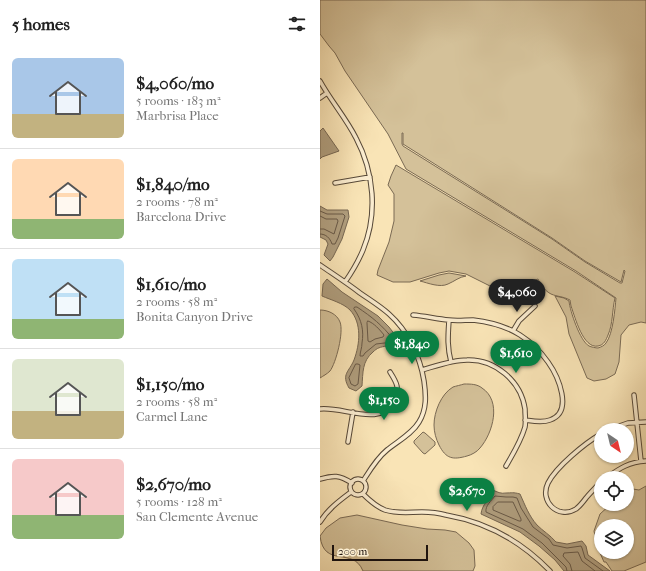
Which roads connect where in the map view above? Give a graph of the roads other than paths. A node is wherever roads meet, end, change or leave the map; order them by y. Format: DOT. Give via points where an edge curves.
graph roads {
  1 [pos="320,81"];
  2 [pos="327,94"];
  3 [pos="320,98"];
  4 [pos="370,177"];
  5 [pos="335,183"];
  6 [pos="320,265"];
  7 [pos="345,282"];
  8 [pos="535,306"];
  9 [pos="413,315"];
  10 [pos="449,320"];
  11 [pos="513,331"];
  12 [pos="451,362"];
  13 [pos="422,370"];
  14 [pos="390,372"];
  15 [pos="634,395"];
  16 [pos="320,409"];
  17 [pos="352,412"];
  18 [pos="525,420"];
  19 [pos="637,422"];
  20 [pos="646,422"];
  21 [pos="628,423"];
  22 [pos="594,439"];
  23 [pos="348,442"];
  24 [pos="641,461"];
  25 [pos="646,461"];
  26 [pos="506,466"];
  27 [pos="617,471"];
  28 [pos="320,479"];
  29 [pos="363,481"];
  30 [pos="352,483"];
  31 [pos="594,489"];
  32 [pos="352,492"];
  33 [pos="363,494"];
  34 [pos="568,512"];
  35 [pos="568,517"];
  36 [pos="320,522"];
  37 [pos="550,571"];
  1 -- 2 [label="street"];
  2 -- 3 [label="street"];
  2 -- 4 [label="street" via="356,136"];
  4 -- 5 [label="street"];
  4 -- 7 [label="street" via="370,227 358,260"];
  6 -- 7 [label="street"];
  7 -- 13 [label="street" via="378,305 398,324 412,345"];
  8 -- 11 [label="street"];
  9 -- 10 [label="street"];
  10 -- 11 [label="street" via="485,322"];
  10 -- 12 [label="street" via="448,351"];
  11 -- 18 [label="street" via="534,346 548,363 556,376 563,403 555,418 542,422"];
  12 -- 13 [label="street"];
  12 -- 18 [label="street" via="474,360 501,370 515,384 521,395"];
  13 -- 29 [label="street" via="426,399 420,420 408,434 386,450"];
  14 -- 17 [label="street" via="398,386 392,404 377,414"];
  15 -- 19 [label="street"];
  16 -- 17 [label="street"];
  17 -- 23 [label="street"];
  18 -- 26 [label="street" via="520,439"];
  19 -- 20 [label="street"];
  19 -- 21 [label="street"];
  19 -- 24 [label="street"];
  22 -- 34 [label="street" via="561,466 546,487 545,494 550,506 558,511"];
  24 -- 25 [label="street"];
  24 -- 27 [label="street" via="633,462"];
  28 -- 30 [label="street" via="338,476"];
  29 -- 30 [label="street" via="356,480"];
  29 -- 33 [label="street" via="366,487"];
  30 -- 32 [label="street"];
  31 -- 34 [label="street" via="580,506"];
  32 -- 33 [label="street" via="359,496"];
  32 -- 36 [label="street" via="332,507"];
  33 -- 37 [label="street" via="386,510 446,514 474,522 509,538"];
  34 -- 35 [label="street"];
}
